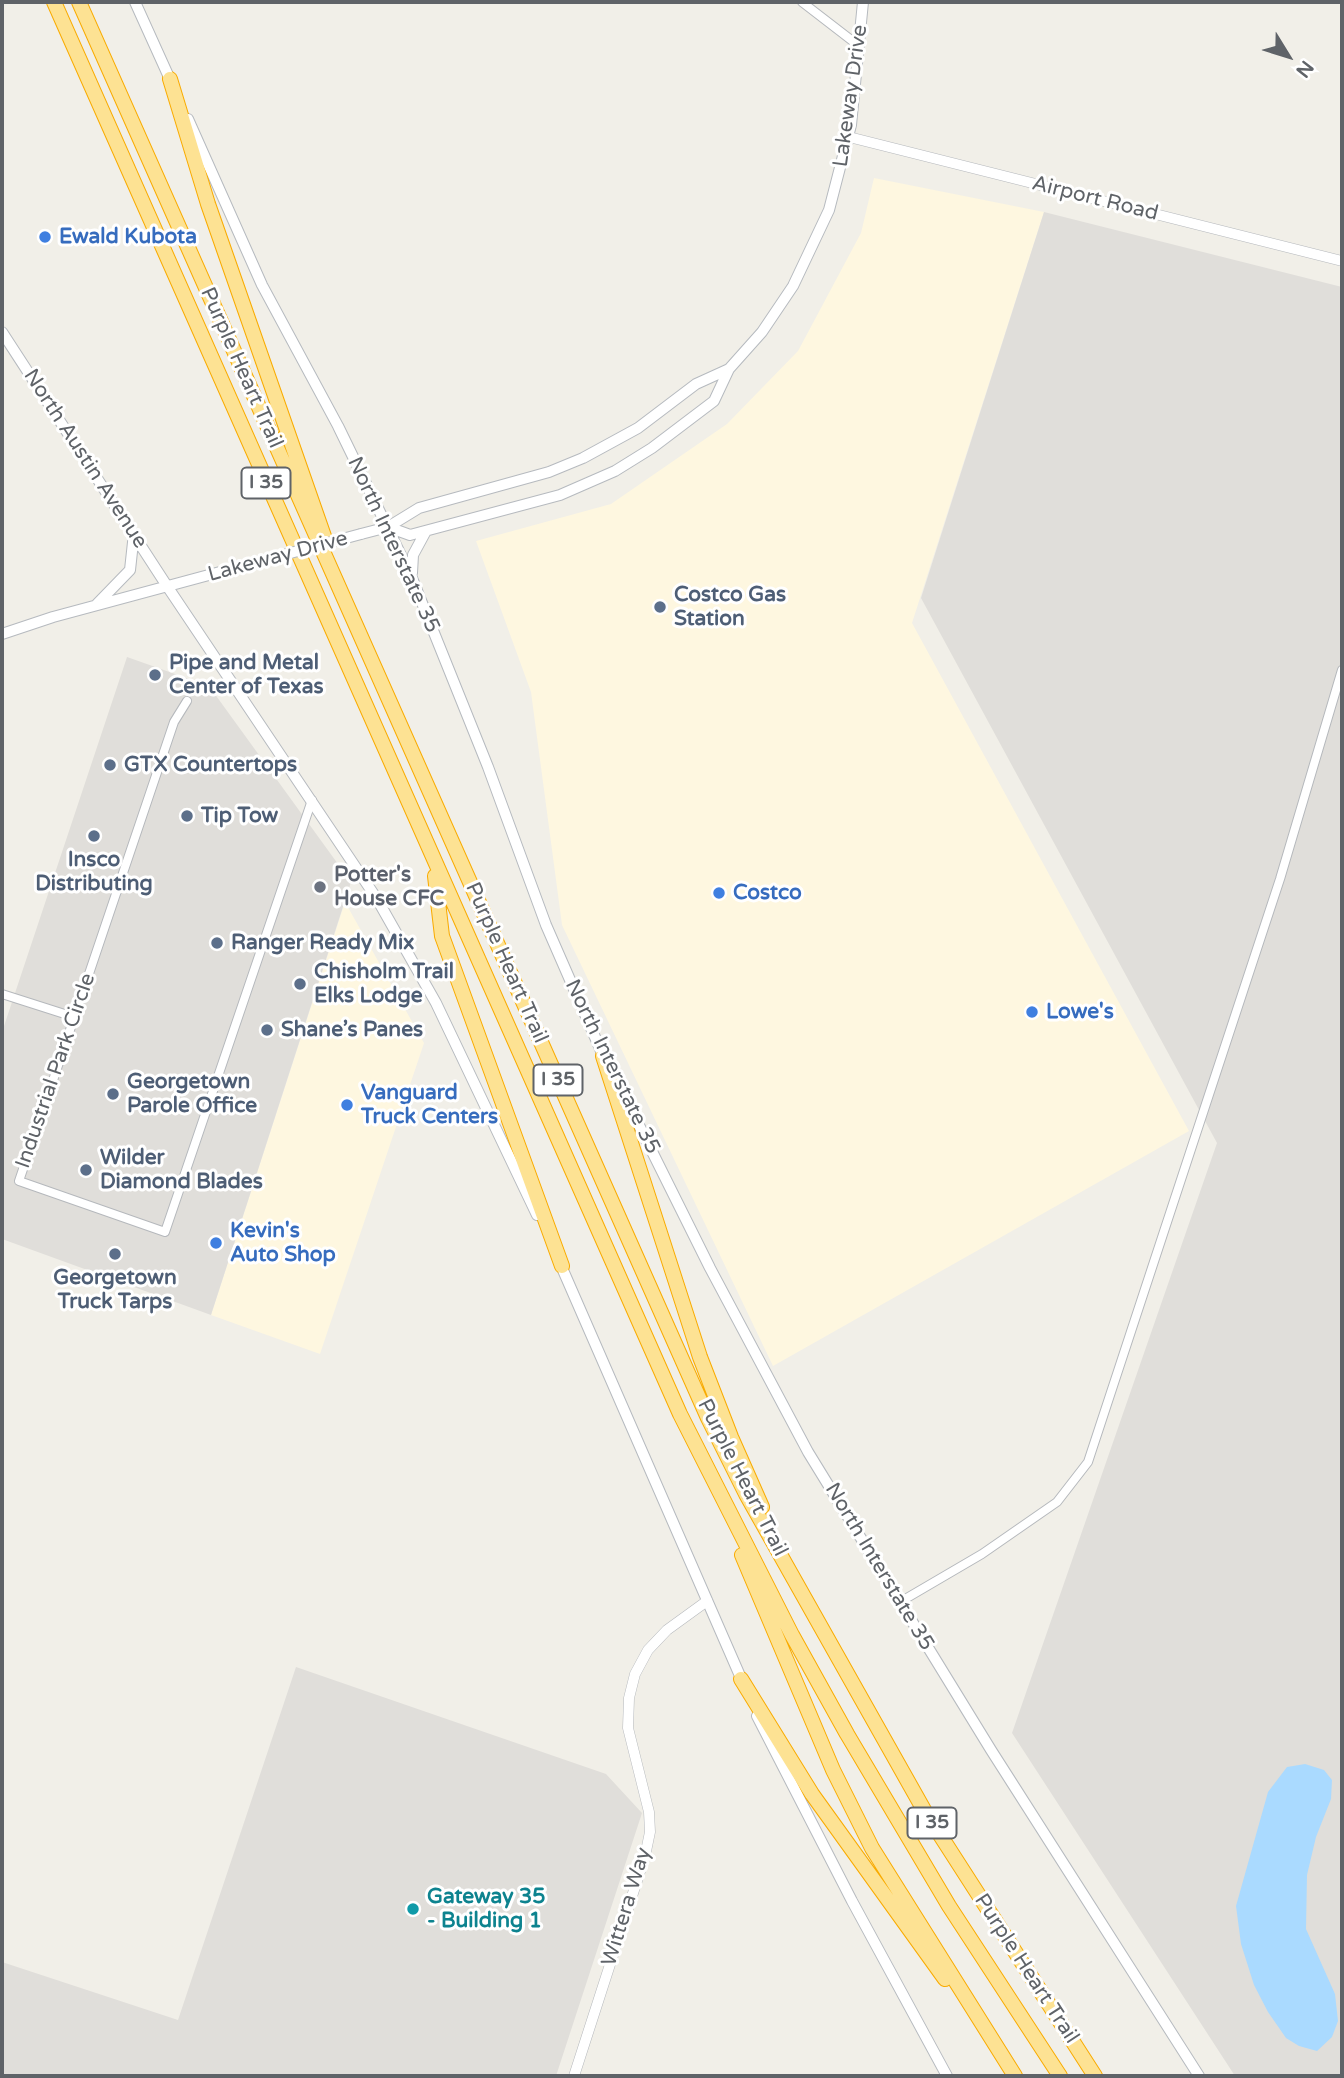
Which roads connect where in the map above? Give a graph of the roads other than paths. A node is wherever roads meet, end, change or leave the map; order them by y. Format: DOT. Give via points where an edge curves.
graph roads {
  1 [pos="54,2"];
  2 [pos="79,2"];
  3 [pos="135,2"];
  4 [pos="802,2"];
  5 [pos="863,2"];
  6 [pos="859,46"];
  7 [pos="170,79"];
  8 [pos="849,136"];
  9 [pos="1342,261"];
  10 [pos="2,332"];
  11 [pos="729,369"];
  12 [pos="388,527"];
  13 [pos="426,531"];
  14 [pos="134,533"];
  15 [pos="412,578"];
  16 [pos="167,586"];
  17 [pos="342,595"];
  18 [pos="94,606"];
  19 [pos="2,634"];
  20 [pos="1342,670"];
  21 [pos="187,701"];
  22 [pos="312,800"];
  23 [pos="433,864"];
  24 [pos="2,994"];
  25 [pos="74,1017"];
  26 [pos="603,1056"];
  27 [pos="562,1266"];
  28 [pos="722,1500"];
  29 [pos="784,1560"];
  30 [pos="707,1601"];
  31 [pos="900,1602"];
  32 [pos="741,1679"];
  33 [pos="989,2037"];
  34 [pos="574,2076"];
  35 [pos="947,2076"];
  36 [pos="1015,2076"];
  37 [pos="1060,2076"];
  38 [pos="1095,2076"];
  39 [pos="1199,2076"];
  1 -- 23 [label="highway, Purple Heart Trail / I 35"];
  2 -- 17 [label="highway, Purple Heart Trail / I 35"];
  3 -- 7 [label="main road, North Interstate 35"];
  4 -- 6 [label="street"];
  5 -- 6 [label="main road, Lakeway Drive"];
  6 -- 8 [label="main road, Lakeway Drive"];
  7 -- 12 [label="main road, North Interstate 35" via="262,285"];
  7 -- 17 [label="highway"];
  8 -- 9 [label="street, Airport Road"];
  8 -- 11 [label="main road, Lakeway Drive" via="829,210 803,268 762,332"];
  10 -- 14 [label="main road, North Austin Avenue"];
  11 -- 12 [label="main road, Lakeway Drive" via="696,384 638,428 583,458 419,508"];
  11 -- 13 [label="main road, Lakeway Drive" via="714,401 688,424 615,471 528,505"];
  12 -- 13 [label="main road, Lakeway Drive" via="410,536"];
  12 -- 15 [label="main road, North Interstate 35"];
  12 -- 16 [label="main road, Lakeway Drive, bridge"];
  13 -- 15 [label="main road" via="413,555"];
  14 -- 16 [label="main road, North Austin Avenue"];
  14 -- 18 [label="main road" via="130,570"];
  15 -- 26 [label="main road, North Interstate 35" via="546,925"];
  16 -- 18 [label="main road, Lakeway Drive"];
  16 -- 22 [label="main road"];
  17 -- 29 [label="highway, Purple Heart Trail / I 35" via="708,1418"];
  18 -- 19 [label="main road, Lakeway Drive"];
  20 -- 31 [label="street" via="1280,879 1087,1462 1057,1502 982,1554"];
  21 -- 25 [label="street, Industrial Park Circle" via="174,722"];
  22 -- 25 [label="street, Industrial Park Circle" via="165,1232 19,1181"];
  22 -- 27 [label="main road" via="377,899 436,1003"];
  23 -- 27 [label="highway" via="442,936"];
  23 -- 28 [label="highway, Purple Heart Trail / I 35"];
  24 -- 25 [label="street"];
  26 -- 29 [label="highway" via="700,1357"];
  26 -- 31 [label="main road, North Interstate 35" via="793,1425"];
  27 -- 30 [label="main road"];
  28 -- 33 [label="highway" via="751,1579 851,1808"];
  28 -- 37 [label="highway, Purple Heart Trail / I 35" via="900,1825"];
  29 -- 38 [label="highway, Purple Heart Trail / I 35" via="924,1810"];
  30 -- 32 [label="main road"];
  30 -- 34 [label="street, Wittera Way" via="667,1630 648,1650 635,1674 628,1728 650,1832"];
  31 -- 39 [label="main road, North Interstate 35"];
  32 -- 33 [label="highway" via="861,1866"];
  32 -- 35 [label="main road" via="852,1901"];
  33 -- 36 [label="highway"];
}
